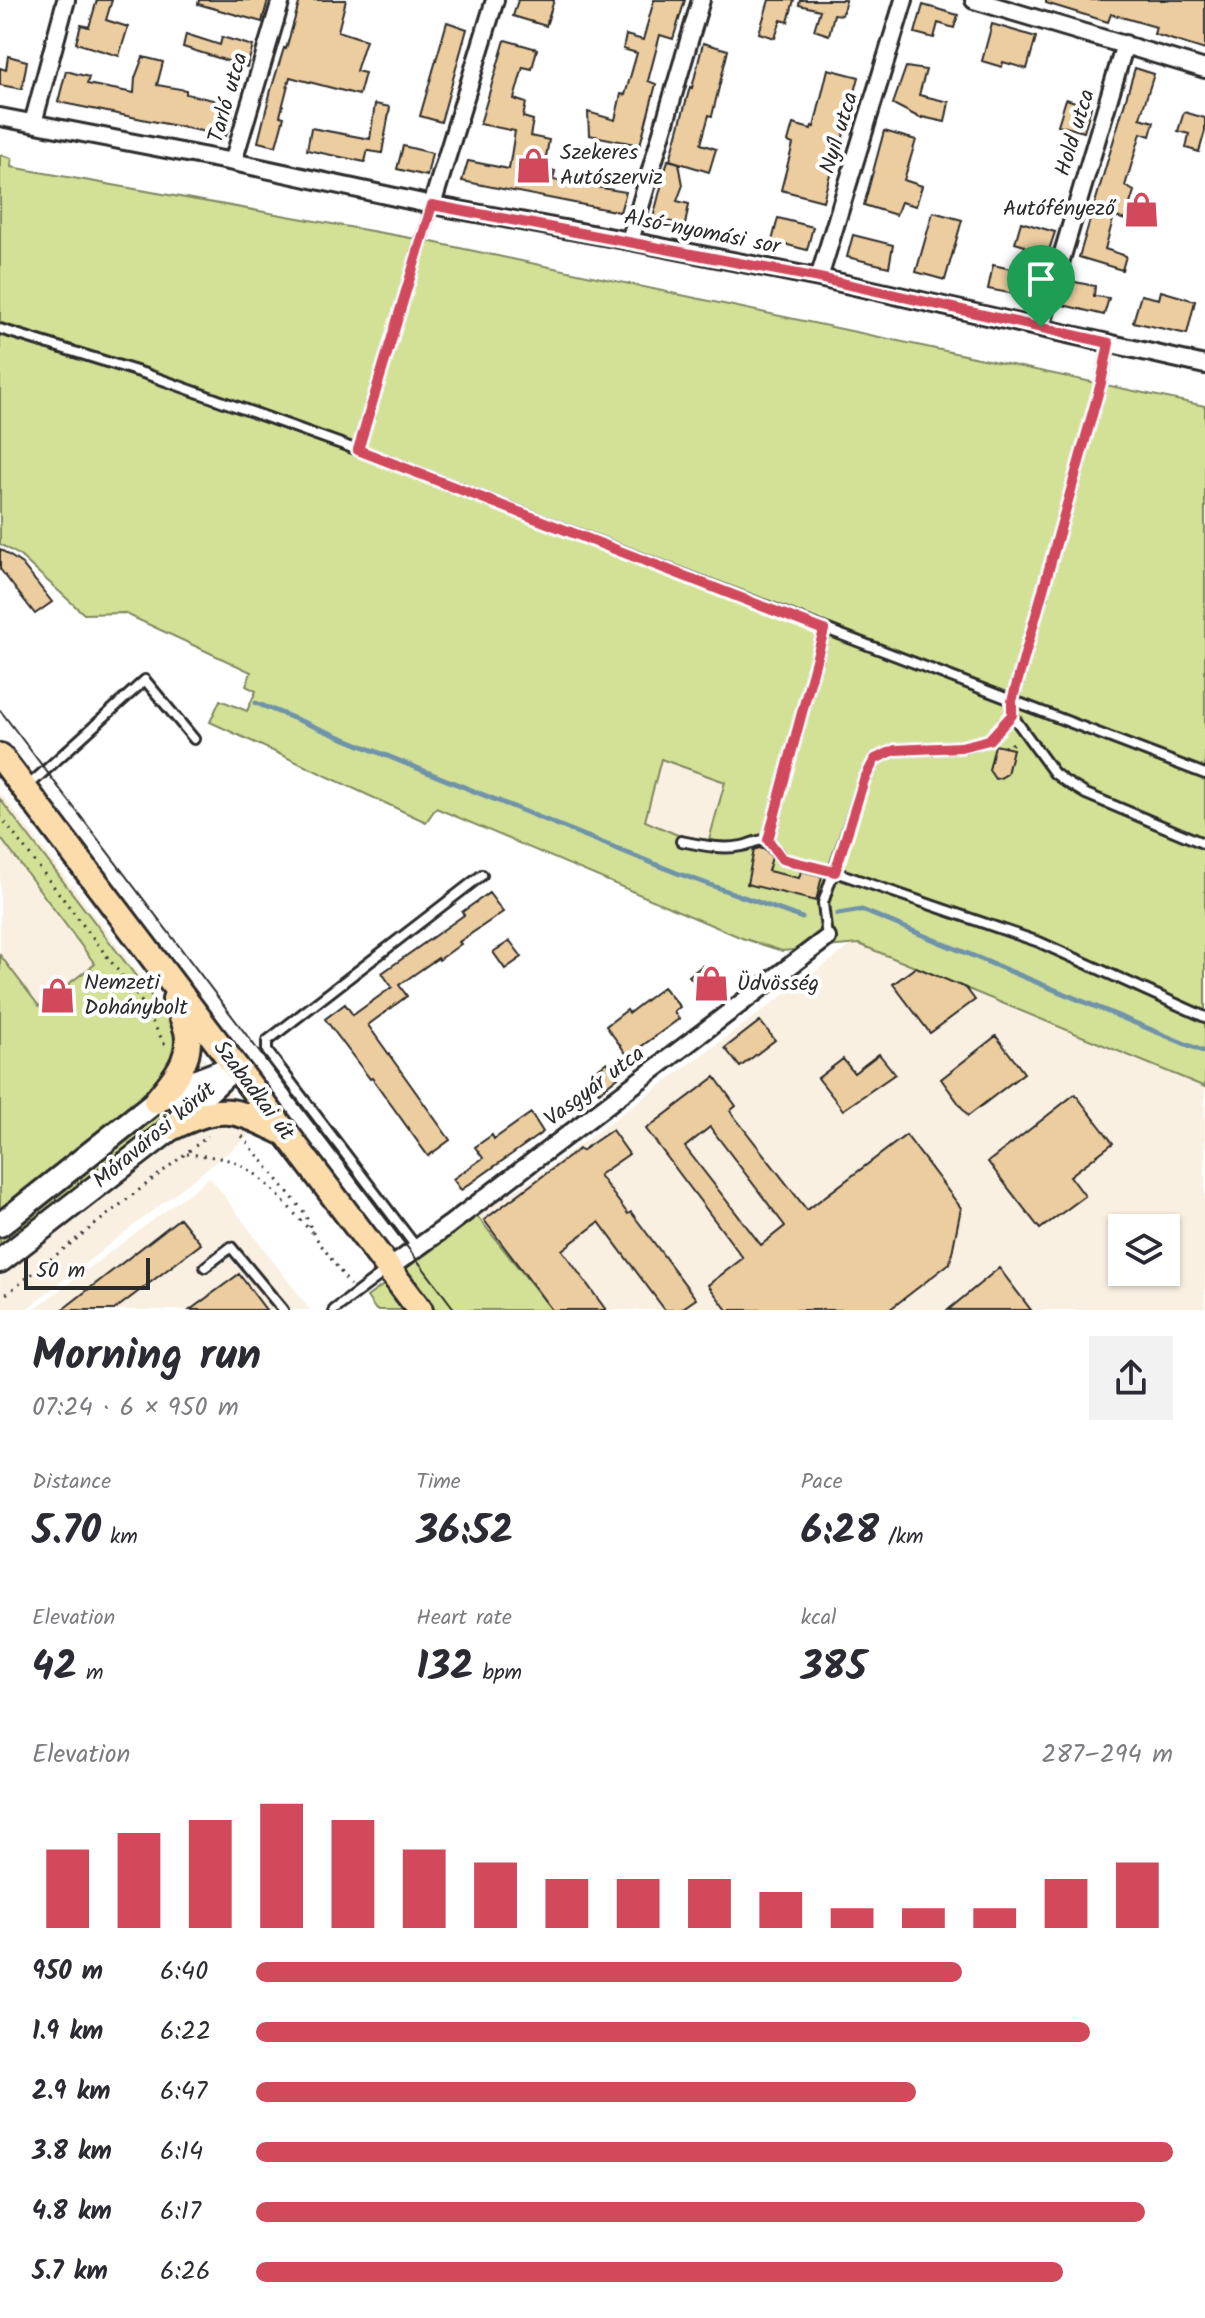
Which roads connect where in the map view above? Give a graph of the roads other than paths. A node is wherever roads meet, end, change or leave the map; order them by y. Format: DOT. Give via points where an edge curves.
graph roads {
  1 [pos="66,0"];
  2 [pos="281,0"];
  3 [pos="495,0"];
  4 [pos="701,0"];
  5 [pos="904,0"];
  6 [pos="974,0"];
  7 [pos="1125,44"];
  8 [pos="1205,69"];
  9 [pos="0,117"];
  10 [pos="33,123"];
  11 [pos="233,162"];
  12 [pos="432,205"];
  13 [pos="630,241"];
  14 [pos="819,278"];
  15 [pos="1041,327"];
  16 [pos="0,329"];
  17 [pos="1109,343"];
  18 [pos="1205,365"];
  19 [pos="358,450"];
  20 [pos="824,630"];
  21 [pos="1012,701"];
  22 [pos="1012,715"];
  23 [pos="194,739"];
  24 [pos="0,756"];
  25 [pos="1205,774"];
  26 [pos="24,789"];
  27 [pos="768,840"];
  28 [pos="681,841"];
  29 [pos="1205,844"];
  30 [pos="835,872"];
  31 [pos="482,875"];
  32 [pos="827,938"];
  33 [pos="167,974"];
  34 [pos="1205,1017"];
  35 [pos="235,1066"];
  36 [pos="156,1101"];
  37 [pos="173,1127"];
  38 [pos="286,1133"];
  39 [pos="0,1225"];
  40 [pos="417,1248"];
  41 [pos="0,1261"];
  42 [pos="205,1267"];
  43 [pos="388,1269"];
  44 [pos="283,1310"];
  45 [pos="334,1310"];
  46 [pos="420,1310"];
  1 -- 10 [label="street"];
  2 -- 11 [label="street, Tarló utca"];
  3 -- 12 [label="street"];
  4 -- 13 [label="street"];
  5 -- 14 [label="street, Nyíl utca"];
  6 -- 7 [label="street"];
  7 -- 8 [label="street"];
  7 -- 15 [label="street, Hold utca"];
  9 -- 10 [label="street, Alsó-nyomási sor"];
  10 -- 11 [label="street, Alsó-nyomási sor"];
  11 -- 12 [label="street, Alsó-nyomási sor"];
  12 -- 13 [label="street, Alsó-nyomási sor"];
  12 -- 19 [label="lane"];
  13 -- 14 [label="street, Alsó-nyomási sor"];
  14 -- 15 [label="street, Alsó-nyomási sor"];
  15 -- 17 [label="street, Alsó-nyomási sor"];
  16 -- 19 [label="lane" via="146,374"];
  17 -- 18 [label="street, Alsó-nyomási sor"];
  17 -- 21 [label="lane"];
  19 -- 20 [label="lane"];
  20 -- 21 [label="lane"];
  20 -- 27 [label="lane"];
  21 -- 22 [label="lane"];
  21 -- 25 [label="lane"];
  22 -- 29 [label="lane" via="1066,782"];
  22 -- 30 [label="lane" via="989,740 895,750 875,759"];
  23 -- 26 [label="lane" via="145,680"];
  24 -- 26 [label="main road, Szabadkai út"];
  26 -- 33 [label="main road, Szabadkai út"];
  27 -- 28 [label="lane" via="714,847"];
  27 -- 30 [label="lane" via="782,859"];
  30 -- 32 [label="lane" via="823,903"];
  30 -- 34 [label="lane" via="1039,942"];
  31 -- 40 [label="lane" via="266,1045"];
  32 -- 40 [label="street, Vasgyár utca" via="802,963"];
  33 -- 35 [label="main road, Szabadkai út"];
  33 -- 36 [label="main road" via="187,1032 185,1057"];
  35 -- 36 [label="main road, Móravárosi körút"];
  35 -- 37 [label="main road, Móravárosi körút"];
  35 -- 38 [label="main road, Szabadkai út"];
  36 -- 39 [label="main road, Móravárosi körút"];
  37 -- 38 [label="main road" via="197,1115 248,1116"];
  37 -- 41 [label="main road, Móravárosi körút"];
  38 -- 43 [label="main road, Szabadkai út"];
  40 -- 43 [label="street, Vasgyár utca"];
  42 -- 44 [label="lane" via="231,1247"];
  43 -- 45 [label="lane"];
  43 -- 46 [label="main road, Szabadkai út"];
}
